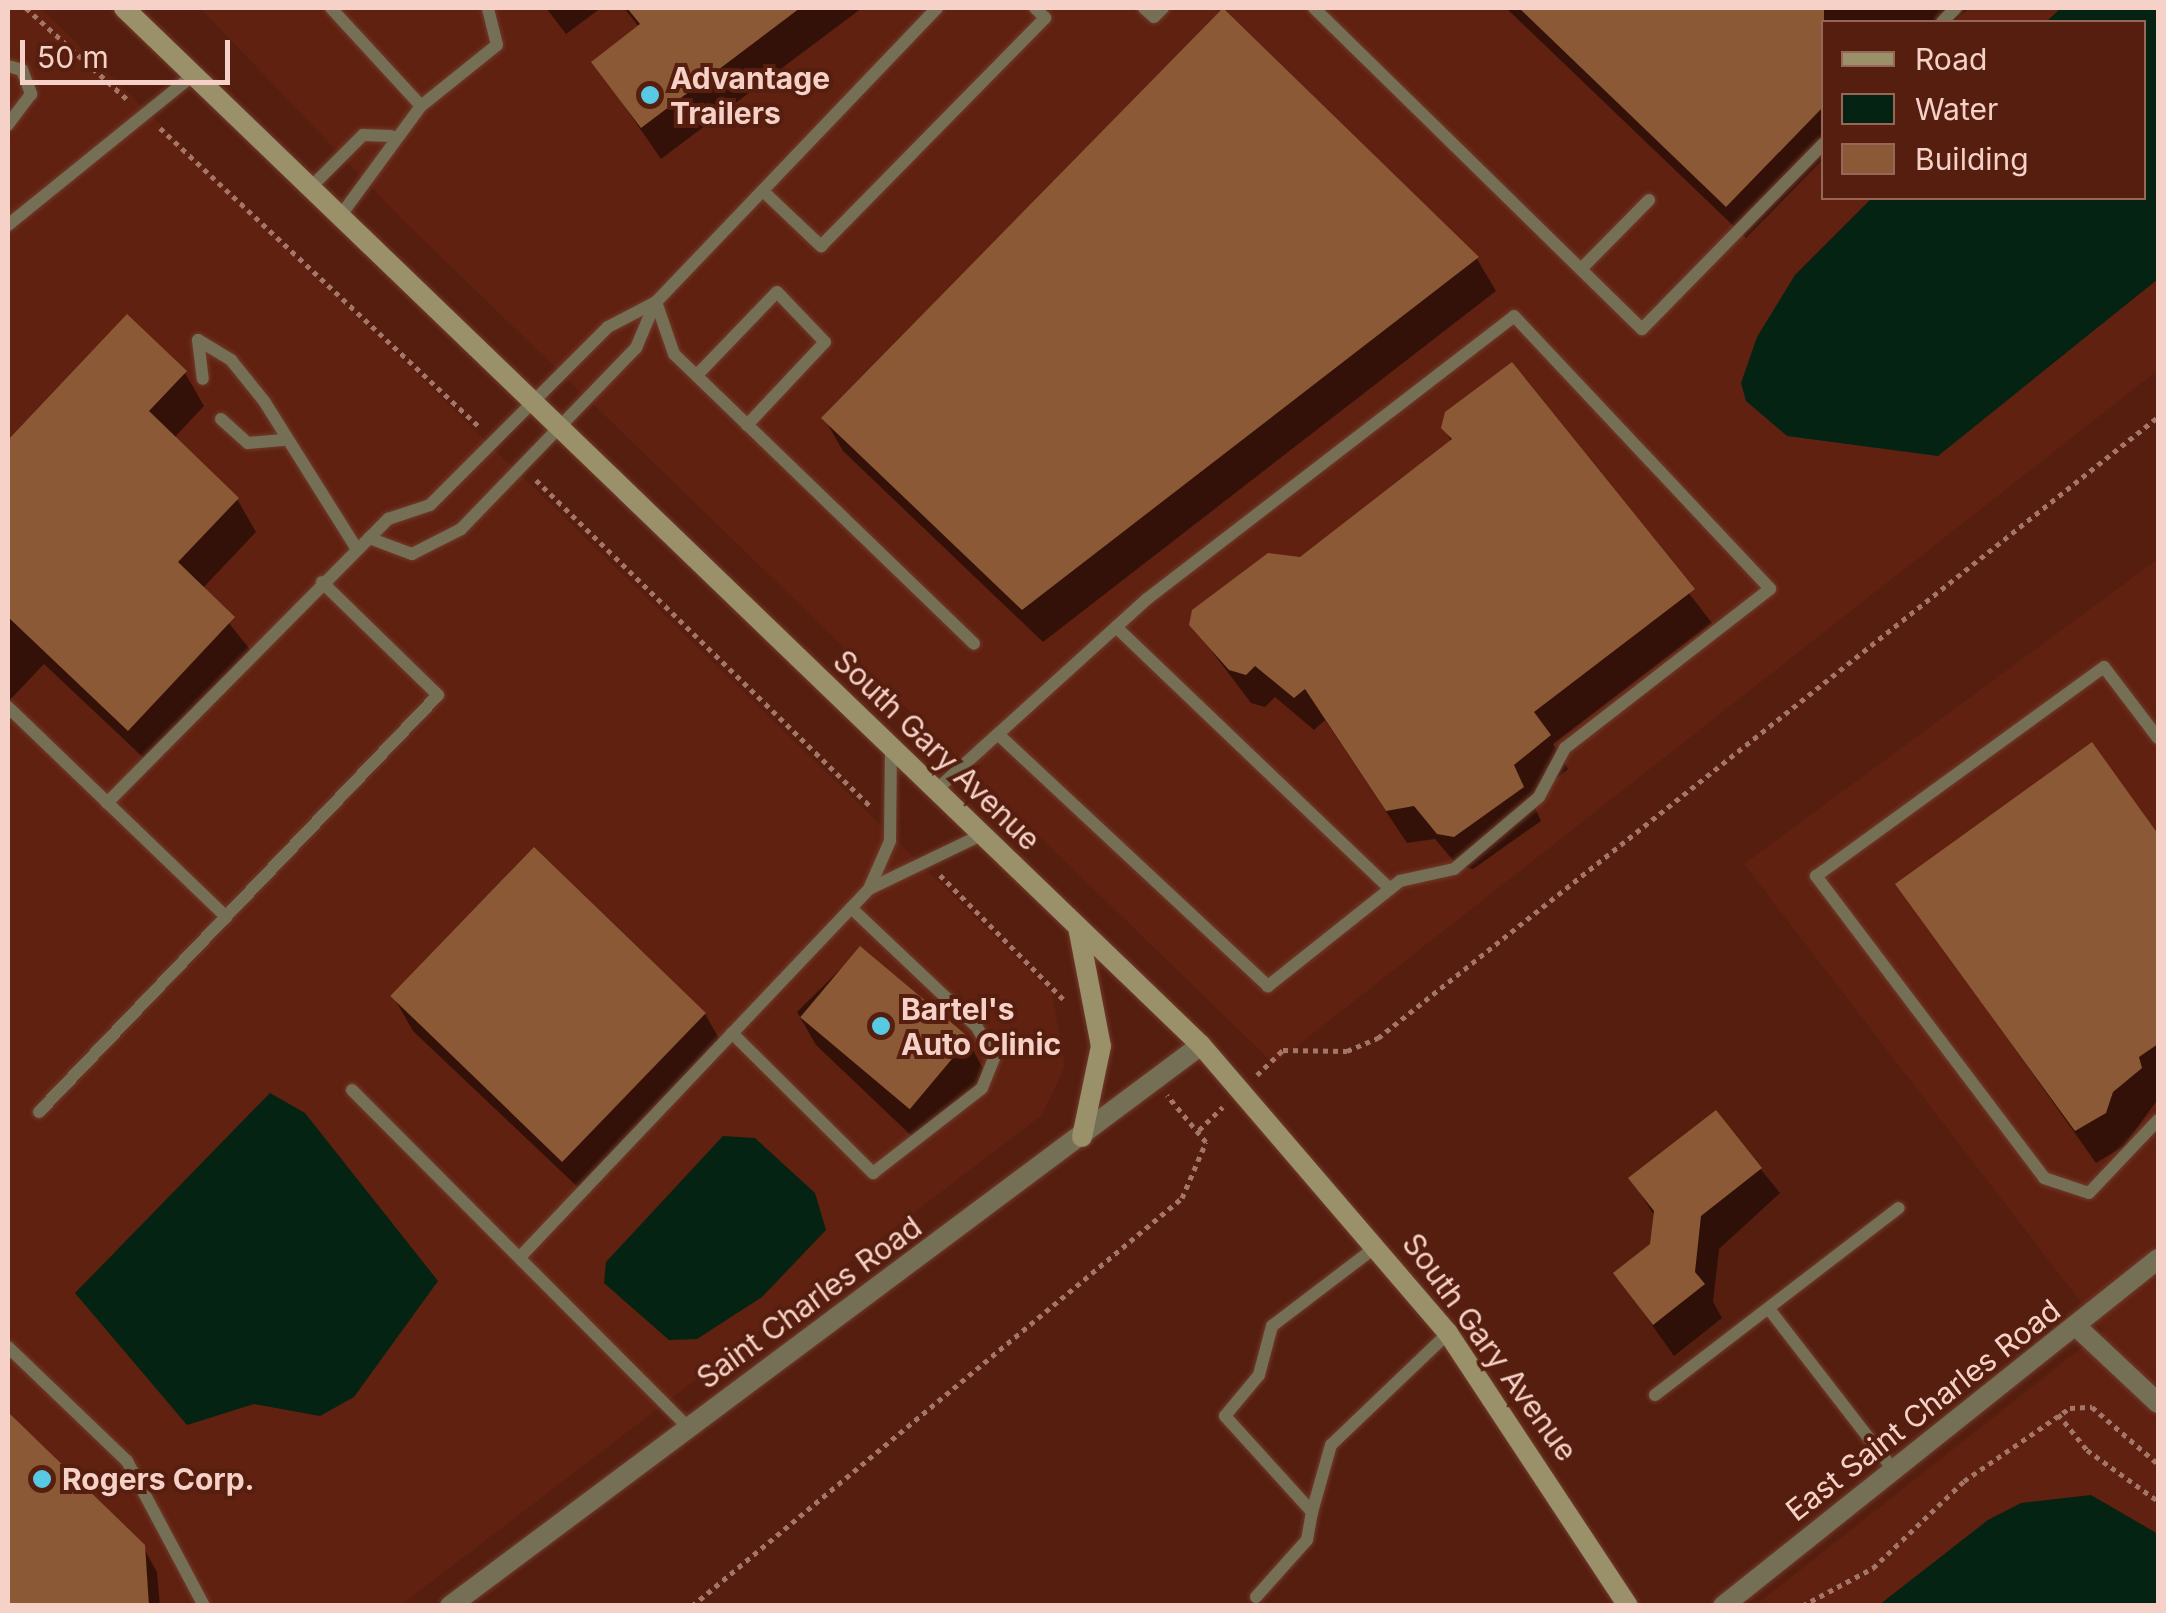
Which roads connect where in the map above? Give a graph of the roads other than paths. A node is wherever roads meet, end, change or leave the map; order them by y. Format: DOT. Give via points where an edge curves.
graph roads {
  1 [pos="124,8"];
  2 [pos="331,8"];
  3 [pos="488,8"];
  4 [pos="936,8"];
  5 [pos="1035,8"];
  6 [pos="1144,8"];
  7 [pos="1164,8"];
  8 [pos="1314,8"];
  9 [pos="9,63"];
  10 [pos="192,76"];
  11 [pos="421,106"];
  12 [pos="8,125"];
  13 [pos="391,136"];
  14 [pos="1821,146"];
  15 [pos="308,190"];
  16 [pos="764,192"];
  17 [pos="1649,200"];
  18 [pos="338,219"];
  19 [pos="8,224"];
  20 [pos="1582,269"];
  21 [pos="656,302"];
  22 [pos="697,376"];
  23 [pos="202,379"];
  24 [pos="532,403"];
  25 [pos="220,418"];
  26 [pos="747,424"];
  27 [pos="560,430"];
  28 [pos="283,440"];
  29 [pos="369,538"];
  30 [pos="357,549"];
  31 [pos="322,582"];
  32 [pos="1116,627"];
  33 [pos="974,644"];
  34 [pos="8,706"];
  35 [pos="998,734"];
  36 [pos="2158,738"];
  37 [pos="891,748"];
  38 [pos="936,790"];
  39 [pos="108,803"];
  40 [pos="981,835"];
  41 [pos="869,889"];
  42 [pos="1390,889"];
  43 [pos="851,908"];
  44 [pos="226,917"];
  45 [pos="1078,927"];
  46 [pos="732,1033"];
  47 [pos="1201,1044"];
  48 [pos="352,1090"];
  49 [pos="40,1112"];
  50 [pos="2158,1120"];
  51 [pos="1082,1137"];
  52 [pos="1900,1208"];
  53 [pos="1379,1244"];
  54 [pos="521,1256"];
  55 [pos="2158,1259"];
  56 [pos="1769,1309"];
  57 [pos="2076,1327"];
  58 [pos="1448,1333"];
  59 [pos="8,1347"];
  60 [pos="1655,1395"];
  61 [pos="2158,1403"];
  62 [pos="689,1428"];
  63 [pos="1894,1471"];
  64 [pos="1312,1512"];
  65 [pos="1256,1597"];
  66 [pos="204,1606"];
  67 [pos="450,1606"];
  68 [pos="1628,1606"];
  69 [pos="1723,1606"];
  1 -- 10 [label="main road, South Gary Avenue"];
  2 -- 11 [label="lane"];
  3 -- 11 [label="lane" via="497,45"];
  4 -- 16 [label="lane"];
  5 -- 16 [label="lane" via="1045,18 821,246"];
  6 -- 7 [label="lane" via="1154,17"];
  8 -- 20 [label="lane"];
  9 -- 12 [label="lane" via="30,94"];
  10 -- 15 [label="main road, South Gary Avenue"];
  10 -- 19 [label="lane"];
  11 -- 13 [label="lane"];
  13 -- 15 [label="lane" via="363,136"];
  13 -- 18 [label="lane" via="390,156"];
  14 -- 20 [label="lane" via="1642,328"];
  15 -- 18 [label="main road, South Gary Avenue"];
  16 -- 21 [label="lane"];
  17 -- 20 [label="lane"];
  18 -- 24 [label="main road, South Gary Avenue"];
  21 -- 22 [label="lane" via="674,354"];
  21 -- 24 [label="lane" via="608,327"];
  21 -- 27 [label="lane" via="636,348"];
  22 -- 26 [label="lane"];
  22 -- 26 [label="lane" via="778,292 825,342"];
  23 -- 28 [label="lane" via="198,340 232,360"];
  24 -- 27 [label="main road, South Gary Avenue"];
  24 -- 29 [label="lane" via="430,505 388,519"];
  25 -- 28 [label="lane" via="248,442"];
  26 -- 33 [label="lane"];
  27 -- 29 [label="lane" via="434,548 412,554"];
  27 -- 37 [label="main road, South Gary Avenue"];
  28 -- 30 [label="lane"];
  29 -- 30 [label="lane"];
  30 -- 31 [label="lane"];
  31 -- 39 [label="lane"];
  31 -- 44 [label="lane" via="438,694"];
  32 -- 35 [label="lane"];
  32 -- 42 [label="lane"];
  32 -- 42 [label="lane" via="1514,316 1770,589 1565,748 1540,797 1454,868"];
  34 -- 39 [label="lane"];
  35 -- 38 [label="lane"];
  35 -- 42 [label="lane" via="1268,986"];
  36 -- 50 [label="lane" via="2104,667 1816,876 2044,1178 2089,1193"];
  37 -- 38 [label="main road, South Gary Avenue"];
  37 -- 41 [label="lane" via="890,841"];
  38 -- 40 [label="main road, South Gary Avenue"];
  39 -- 44 [label="lane"];
  40 -- 41 [label="lane"];
  40 -- 45 [label="main road, South Gary Avenue"];
  41 -- 43 [label="lane"];
  43 -- 46 [label="lane"];
  43 -- 46 [label="lane" via="977,1027 994,1058 982,1088 873,1173"];
  44 -- 49 [label="lane"];
  45 -- 47 [label="main road, South Gary Avenue"];
  45 -- 51 [label="main road" via="1101,1046"];
  46 -- 54 [label="lane"];
  47 -- 51 [label="street, Saint Charles Road"];
  47 -- 53 [label="main road, South Gary Avenue"];
  48 -- 54 [label="lane"];
  51 -- 62 [label="street, Saint Charles Road"];
  52 -- 56 [label="lane"];
  53 -- 58 [label="main road, South Gary Avenue"];
  53 -- 64 [label="lane" via="1272,1326 1259,1375 1225,1416"];
  54 -- 62 [label="lane"];
  55 -- 57 [label="street, East Saint Charles Road"];
  56 -- 60 [label="lane"];
  56 -- 63 [label="lane"];
  57 -- 61 [label="street"];
  57 -- 63 [label="street, East Saint Charles Road"];
  58 -- 64 [label="lane" via="1331,1445"];
  58 -- 68 [label="main road, South Gary Avenue"];
  59 -- 66 [label="lane" via="127,1461"];
  62 -- 67 [label="street, Saint Charles Road"];
  63 -- 69 [label="street, East Saint Charles Road"];
  64 -- 65 [label="lane" via="1307,1540"];
}
